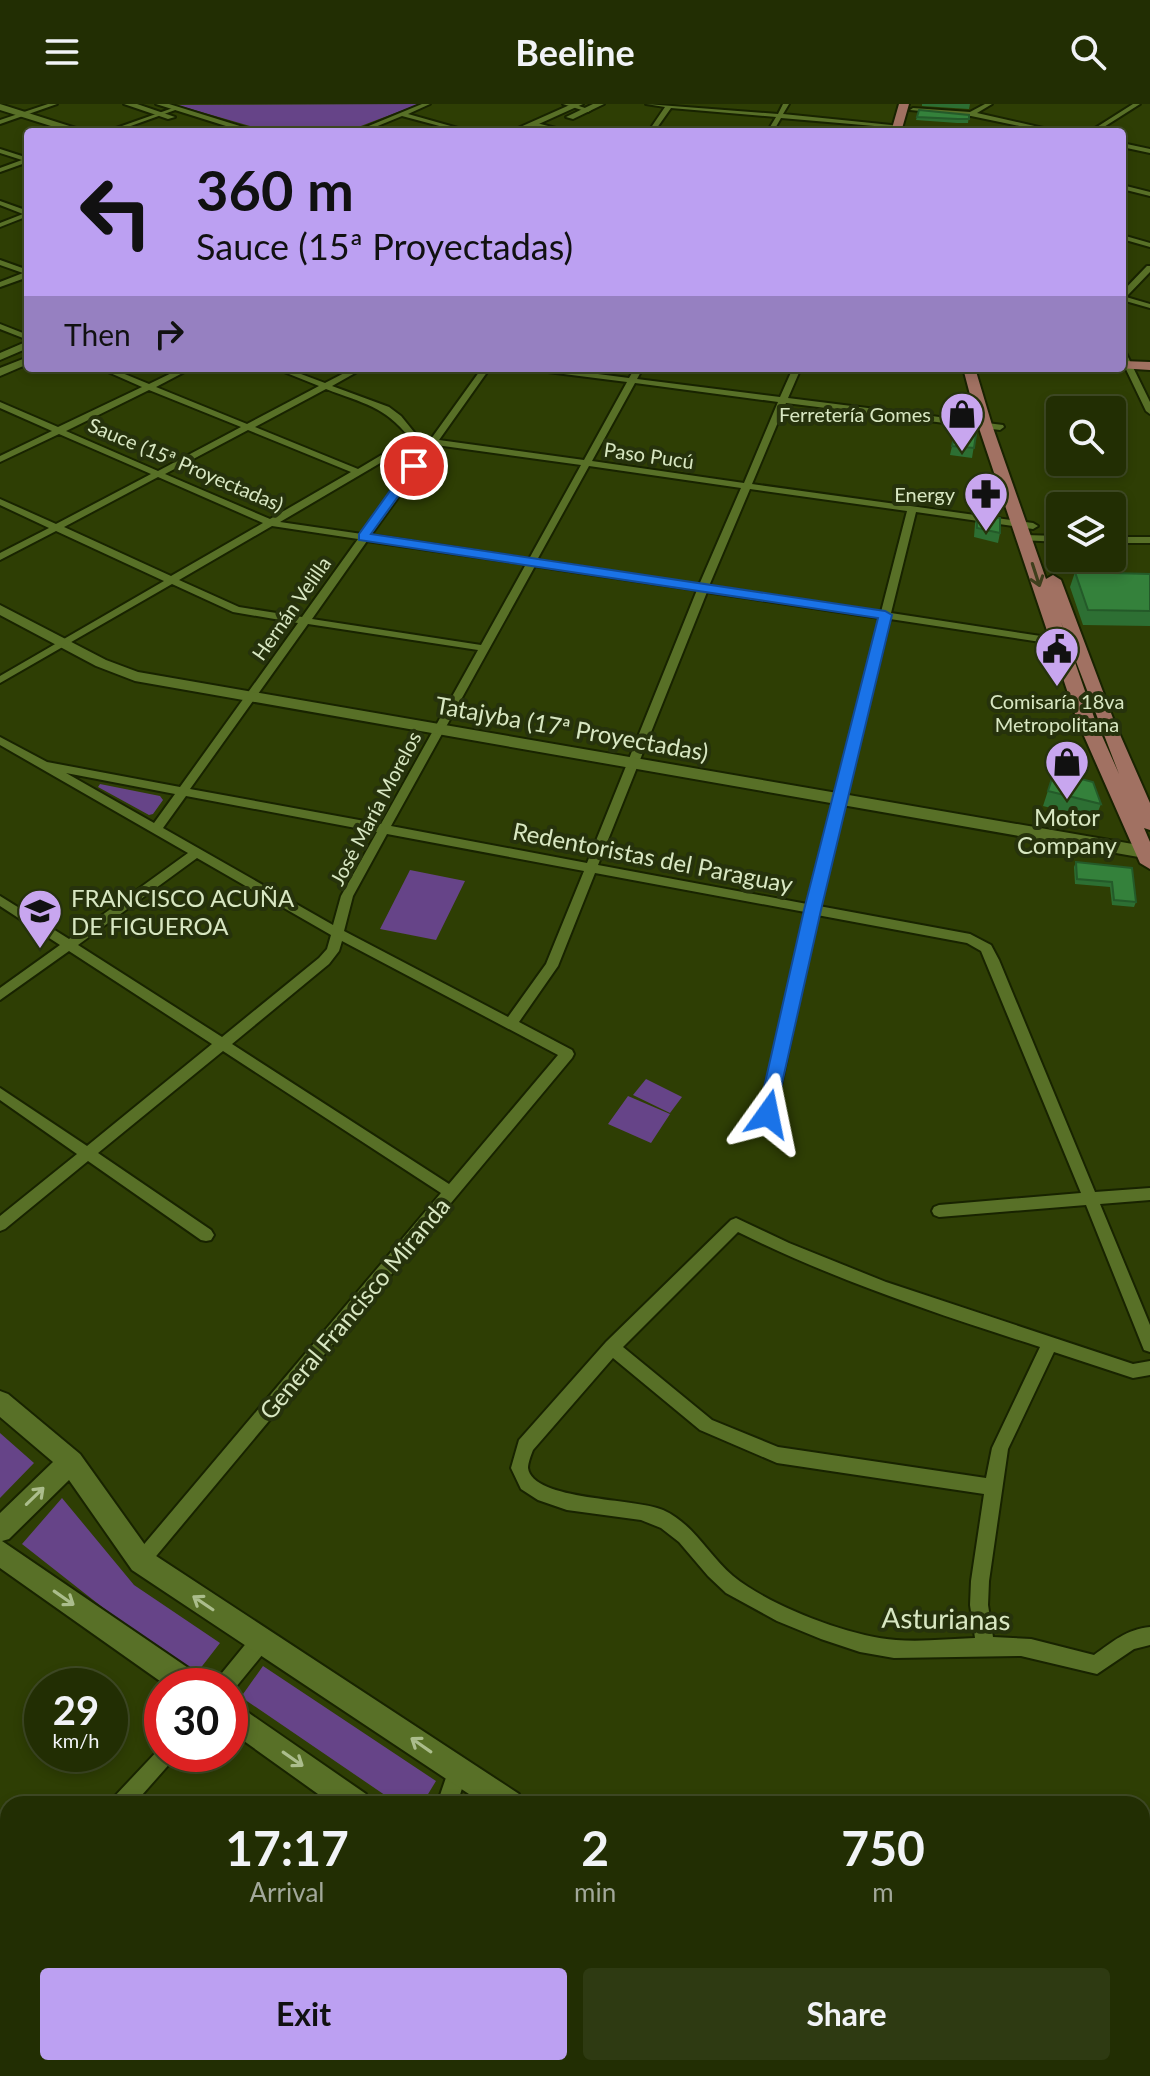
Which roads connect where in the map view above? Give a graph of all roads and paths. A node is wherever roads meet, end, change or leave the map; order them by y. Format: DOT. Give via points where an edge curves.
graph roads {
  1 [pos="54,104"];
  2 [pos="128,104"];
  3 [pos="427,104"];
  4 [pos="600,104"];
  5 [pos="649,104"];
  6 [pos="786,104"];
  7 [pos="989,104"];
  8 [pos="1137,104"];
  9 [pos="576,106"];
  10 [pos="669,106"];
  11 [pos="911,106"];
  12 [pos="0,107"];
  13 [pos="160,109"];
  14 [pos="401,114"];
  15 [pos="971,114"];
  16 [pos="23,115"];
  17 [pos="779,116"];
  18 [pos="0,122"];
  19 [pos="66,128"];
  20 [pos="117,128"];
  21 [pos="210,128"];
  22 [pos="239,128"];
  23 [pos="367,128"];
  24 [pos="454,128"];
  25 [pos="535,128"];
  26 [pos="547,128"];
  27 [pos="654,128"];
  28 [pos="772,128"];
  29 [pos="883,128"];
  30 [pos="901,128"];
  31 [pos="1039,128"];
  32 [pos="1098,128"];
  33 [pos="1126,146"];
  34 [pos="0,151"];
  35 [pos="1150,151"];
  36 [pos="24,159"];
  37 [pos="24,161"];
  38 [pos="0,170"];
  39 [pos="1126,188"];
  40 [pos="1150,194"];
  41 [pos="0,203"];
  42 [pos="24,212"];
  43 [pos="24,216"];
  44 [pos="0,225"];
  45 [pos="1126,238"];
  46 [pos="1150,245"];
  47 [pos="0,262"];
  48 [pos="1150,268"];
  49 [pos="24,271"];
  50 [pos="24,275"];
  51 [pos="0,285"];
  52 [pos="1126,293"];
  53 [pos="1126,298"];
  54 [pos="1150,306"];
  55 [pos="0,326"];
  56 [pos="24,336"];
  57 [pos="24,346"];
  58 [pos="0,357"];
  59 [pos="1126,361"];
  60 [pos="24,362"];
  61 [pos="1126,365"];
  62 [pos="1150,366"];
  63 [pos="0,372"];
  64 [pos="113,372"];
  65 [pos="180,372"];
  66 [pos="288,372"];
  67 [pos="352,372"];
  68 [pos="483,372"];
  69 [pos="560,372"];
  70 [pos="637,372"];
  71 [pos="795,372"];
  72 [pos="971,372"];
  73 [pos="983,372"];
  74 [pos="631,382"];
  75 [pos="325,386"];
  76 [pos="149,387"];
  77 [pos="784,401"];
  78 [pos="0,405"];
  79 [pos="1150,411"];
  80 [pos="247,426"];
  81 [pos="993,426"];
  82 [pos="58,431"];
  83 [pos="415,439"];
  84 [pos="431,442"];
  85 [pos="0,459"];
  86 [pos="586,463"];
  87 [pos="358,472"];
  88 [pos="157,474"];
  89 [pos="747,487"];
  90 [pos="0,502"];
  91 [pos="912,509"];
  92 [pos="270,523"];
  93 [pos="54,528"];
  94 [pos="1029,532"];
  95 [pos="1046,536"];
  96 [pos="363,537"];
  97 [pos="1126,540"];
  98 [pos="1150,540"];
  99 [pos="0,557"];
  100 [pos="530,562"];
  101 [pos="170,581"];
  102 [pos="703,588"];
  103 [pos="0,609"];
  104 [pos="885,615"];
  105 [pos="304,620"];
  106 [pos="1057,641"];
  107 [pos="63,643"];
  108 [pos="1075,644"];
  109 [pos="482,648"];
  110 [pos="0,680"];
  111 [pos="250,697"];
  112 [pos="437,729"];
  113 [pos="0,740"];
  114 [pos="634,763"];
  115 [pos="43,765"];
  116 [pos="183,791"];
  117 [pos="1134,791"];
  118 [pos="840,799"];
  119 [pos="1150,824"];
  120 [pos="383,829"];
  121 [pos="155,830"];
  122 [pos="196,853"];
  123 [pos="1148,856"];
  124 [pos="593,868"];
  125 [pos="0,900"];
  126 [pos="812,910"];
  127 [pos="337,933"];
  128 [pos="69,945"];
  129 [pos="0,995"];
  130 [pos="511,1023"];
  131 [pos="221,1043"];
  132 [pos="0,1093"];
  133 [pos="768,1114"];
  134 [pos="86,1155"];
  135 [pos="452,1193"];
  136 [pos="1150,1194"];
  137 [pos="1092,1199"];
  138 [pos="939,1211"];
  139 [pos="0,1225"];
  140 [pos="206,1235"];
  141 [pos="1050,1343"];
  142 [pos="1150,1345"];
  143 [pos="612,1347"];
  144 [pos="1142,1370"];
  145 [pos="1150,1377"];
  146 [pos="0,1402"];
  147 [pos="71,1462"];
  148 [pos="993,1487"];
  149 [pos="0,1530"];
  150 [pos="0,1553"];
  151 [pos="141,1561"];
  152 [pos="1150,1636"];
  153 [pos="260,1642"];
  154 [pos="985,1646"];
  155 [pos="164,1668"];
  156 [pos="239,1668"];
  157 [pos="248,1727"];
  158 [pos="458,1770"];
  159 [pos="149,1772"];
  160 [pos="128,1796"];
  161 [pos="345,1796"];
  162 [pos="450,1796"];
  163 [pos="497,1796"];
  1 -- 16 [label="street"];
  2 -- 13 [label="street"];
  3 -- 14 [label="street"];
  4 -- 9 [label="street"];
  5 -- 10 [label="street"];
  6 -- 17 [label="street"];
  7 -- 15 [label="street"];
  8 -- 32 [label="street"];
  9 -- 25 [label="street"];
  9 -- 26 [label="street"];
  10 -- 17 [label="street"];
  10 -- 27 [label="street"];
  11 -- 15 [label="street"];
  11 -- 30 [label="main road"];
  12 -- 16 [label="street"];
  13 -- 20 [label="street"];
  13 -- 21 [label="street"];
  13 -- 22 [label="street"];
  14 -- 23 [label="street"];
  14 -- 24 [label="street"];
  15 -- 31 [label="street"];
  16 -- 18 [label="street"];
  16 -- 19 [label="street"];
  17 -- 28 [label="street"];
  17 -- 29 [label="street"];
  25 -- 26 [label="street"];
  33 -- 35 [label="street"];
  34 -- 36 [label="street"];
  37 -- 38 [label="street"];
  39 -- 40 [label="street"];
  41 -- 42 [label="street"];
  43 -- 44 [label="street"];
  45 -- 46 [label="street"];
  47 -- 49 [label="street"];
  48 -- 52 [label="street"];
  50 -- 51 [label="street"];
  53 -- 54 [label="street"];
  55 -- 56 [label="street"];
  57 -- 58 [label="street"];
  59 -- 62 [label="main road"];
  60 -- 63 [label="street"];
  61 -- 79 [label="street"];
  64 -- 76 [label="street"];
  65 -- 76 [label="street"];
  66 -- 75 [label="street"];
  67 -- 75 [label="street"];
  68 -- 84 [label="street, Hernán Velilla"];
  69 -- 74 [label="street"];
  70 -- 74 [label="street, José María Morelos"];
  71 -- 77 [label="street"];
  72 -- 81 [label="main road"];
  73 -- 81 [label="main road"];
  74 -- 77 [label="street"];
  74 -- 86 [label="street, José María Morelos"];
  75 -- 80 [label="street"];
  75 -- 83 [label="street" via="386,409"];
  76 -- 80 [label="street"];
  76 -- 82 [label="street"];
  77 -- 81 [label="street"];
  77 -- 89 [label="street"];
  78 -- 82 [label="street, Sauce (15ª Proyectadas)"];
  80 -- 87 [label="street"];
  80 -- 88 [label="street"];
  81 -- 94 [label="main road"];
  82 -- 85 [label="street"];
  82 -- 88 [label="street, Sauce (15ª Proyectadas)"];
  83 -- 84 [label="street, Paso Pucú"];
  83 -- 87 [label="street"];
  84 -- 86 [label="street, Paso Pucú"];
  84 -- 96 [label="street, Hernán Velilla"];
  86 -- 89 [label="street, Paso Pucú"];
  86 -- 100 [label="street, José María Morelos"];
  87 -- 92 [label="street"];
  88 -- 92 [label="street, Sauce (15ª Proyectadas)"];
  88 -- 93 [label="street"];
  89 -- 91 [label="street, Paso Pucú"];
  89 -- 102 [label="street"];
  90 -- 93 [label="street"];
  91 -- 94 [label="street, Paso Pucú"];
  91 -- 104 [label="street"];
  92 -- 96 [label="street, Sauce (15ª Proyectadas)"];
  92 -- 101 [label="street"];
  93 -- 99 [label="street"];
  93 -- 101 [label="street"];
  94 -- 95 [label="street, Paso Pucú"];
  94 -- 106 [label="main road, one-way"];
  94 -- 108 [label="main road"];
  96 -- 100 [label="street, Sauce (15ª Proyectadas)"];
  96 -- 105 [label="street, Hernán Velilla"];
  97 -- 98 [label="street"];
  100 -- 102 [label="street, Sauce (15ª Proyectadas)"];
  100 -- 109 [label="street, José María Morelos"];
  101 -- 105 [label="street" via="237,610"];
  101 -- 107 [label="street"];
  102 -- 104 [label="street, Sauce (15ª Proyectadas)"];
  102 -- 114 [label="street"];
  103 -- 107 [label="street, Tatajyba (17ª Proyectadas)"];
  104 -- 106 [label="street, Sauce (15ª Proyectadas)"];
  104 -- 118 [label="street"];
  105 -- 109 [label="street"];
  105 -- 111 [label="street, Hernán Velilla"];
  106 -- 108 [label="street, Sauce (15ª Proyectadas)"];
  106 -- 117 [label="main road"];
  107 -- 110 [label="street"];
  107 -- 111 [label="street, Tatajyba (17ª Proyectadas)" via="124,673"];
  108 -- 117 [label="main road"];
  109 -- 112 [label="street, José María Morelos"];
  111 -- 112 [label="street, Tatajyba (17ª Proyectadas)"];
  111 -- 116 [label="street, Hernán Velilla"];
  112 -- 114 [label="street, Tatajyba (17ª Proyectadas)"];
  112 -- 120 [label="street, José María Morelos"];
  113 -- 115 [label="street"];
  114 -- 118 [label="street, Tatajyba (17ª Proyectadas)"];
  114 -- 124 [label="street"];
  115 -- 116 [label="street, Redentoristas del Paraguay"];
  115 -- 121 [label="street"];
  116 -- 120 [label="street, Redentoristas del Paraguay"];
  116 -- 121 [label="street, Hernán Velilla"];
  117 -- 119 [label="main road"];
  117 -- 123 [label="main road"];
  118 -- 123 [label="street, Tatajyba (17ª Proyectadas)"];
  118 -- 126 [label="street"];
  120 -- 124 [label="street, Redentoristas del Paraguay"];
  120 -- 127 [label="street, José María Morelos" via="347,896"];
  121 -- 122 [label="street"];
  122 -- 127 [label="street"];
  122 -- 128 [label="street"];
  124 -- 126 [label="street, Redentoristas del Paraguay"];
  124 -- 130 [label="street" via="552,966"];
  125 -- 128 [label="street"];
  126 -- 133 [label="street"];
  126 -- 137 [label="street, Redentoristas del Paraguay" via="970,939 986,948"];
  127 -- 130 [label="street"];
  127 -- 131 [label="street, José María Morelos" via="324,961"];
  128 -- 129 [label="street"];
  128 -- 131 [label="street"];
  130 -- 135 [label="street, General Francisco Miranda" via="567,1054"];
  131 -- 134 [label="street, José María Morelos"];
  131 -- 135 [label="street"];
  132 -- 134 [label="street"];
  134 -- 139 [label="street, José María Morelos"];
  134 -- 140 [label="street"];
  135 -- 151 [label="street, General Francisco Miranda"];
  136 -- 137 [label="street"];
  137 -- 138 [label="street"];
  137 -- 142 [label="street"];
  141 -- 143 [label="street" via="861,1280 736,1224"];
  141 -- 144 [label="street"];
  141 -- 148 [label="street" via="1000,1448"];
  143 -- 148 [label="street" via="706,1425 766,1451"];
  143 -- 154 [label="street, Asturianas" via="525,1446 523,1473 541,1494 660,1517 684,1532 724,1580 783,1615 868,1645"];
  144 -- 145 [label="street"];
  146 -- 147 [label="street"];
  149 -- 147 [label="street, one-way"];
  147 -- 151 [label="street"];
  148 -- 154 [label="street" via="980,1581"];
  150 -- 155 [label="street, one-way"];
  153 -- 151 [label="street, one-way"];
  152 -- 154 [label="street, Asturianas" via="1133,1637 1097,1665 1023,1647"];
  153 -- 156 [label="street"];
  158 -- 153 [label="street, one-way"];
  157 -- 161 [label="street, one-way"];
  158 -- 162 [label="street"];
  158 -- 163 [label="street"];
  159 -- 160 [label="street"];
}
